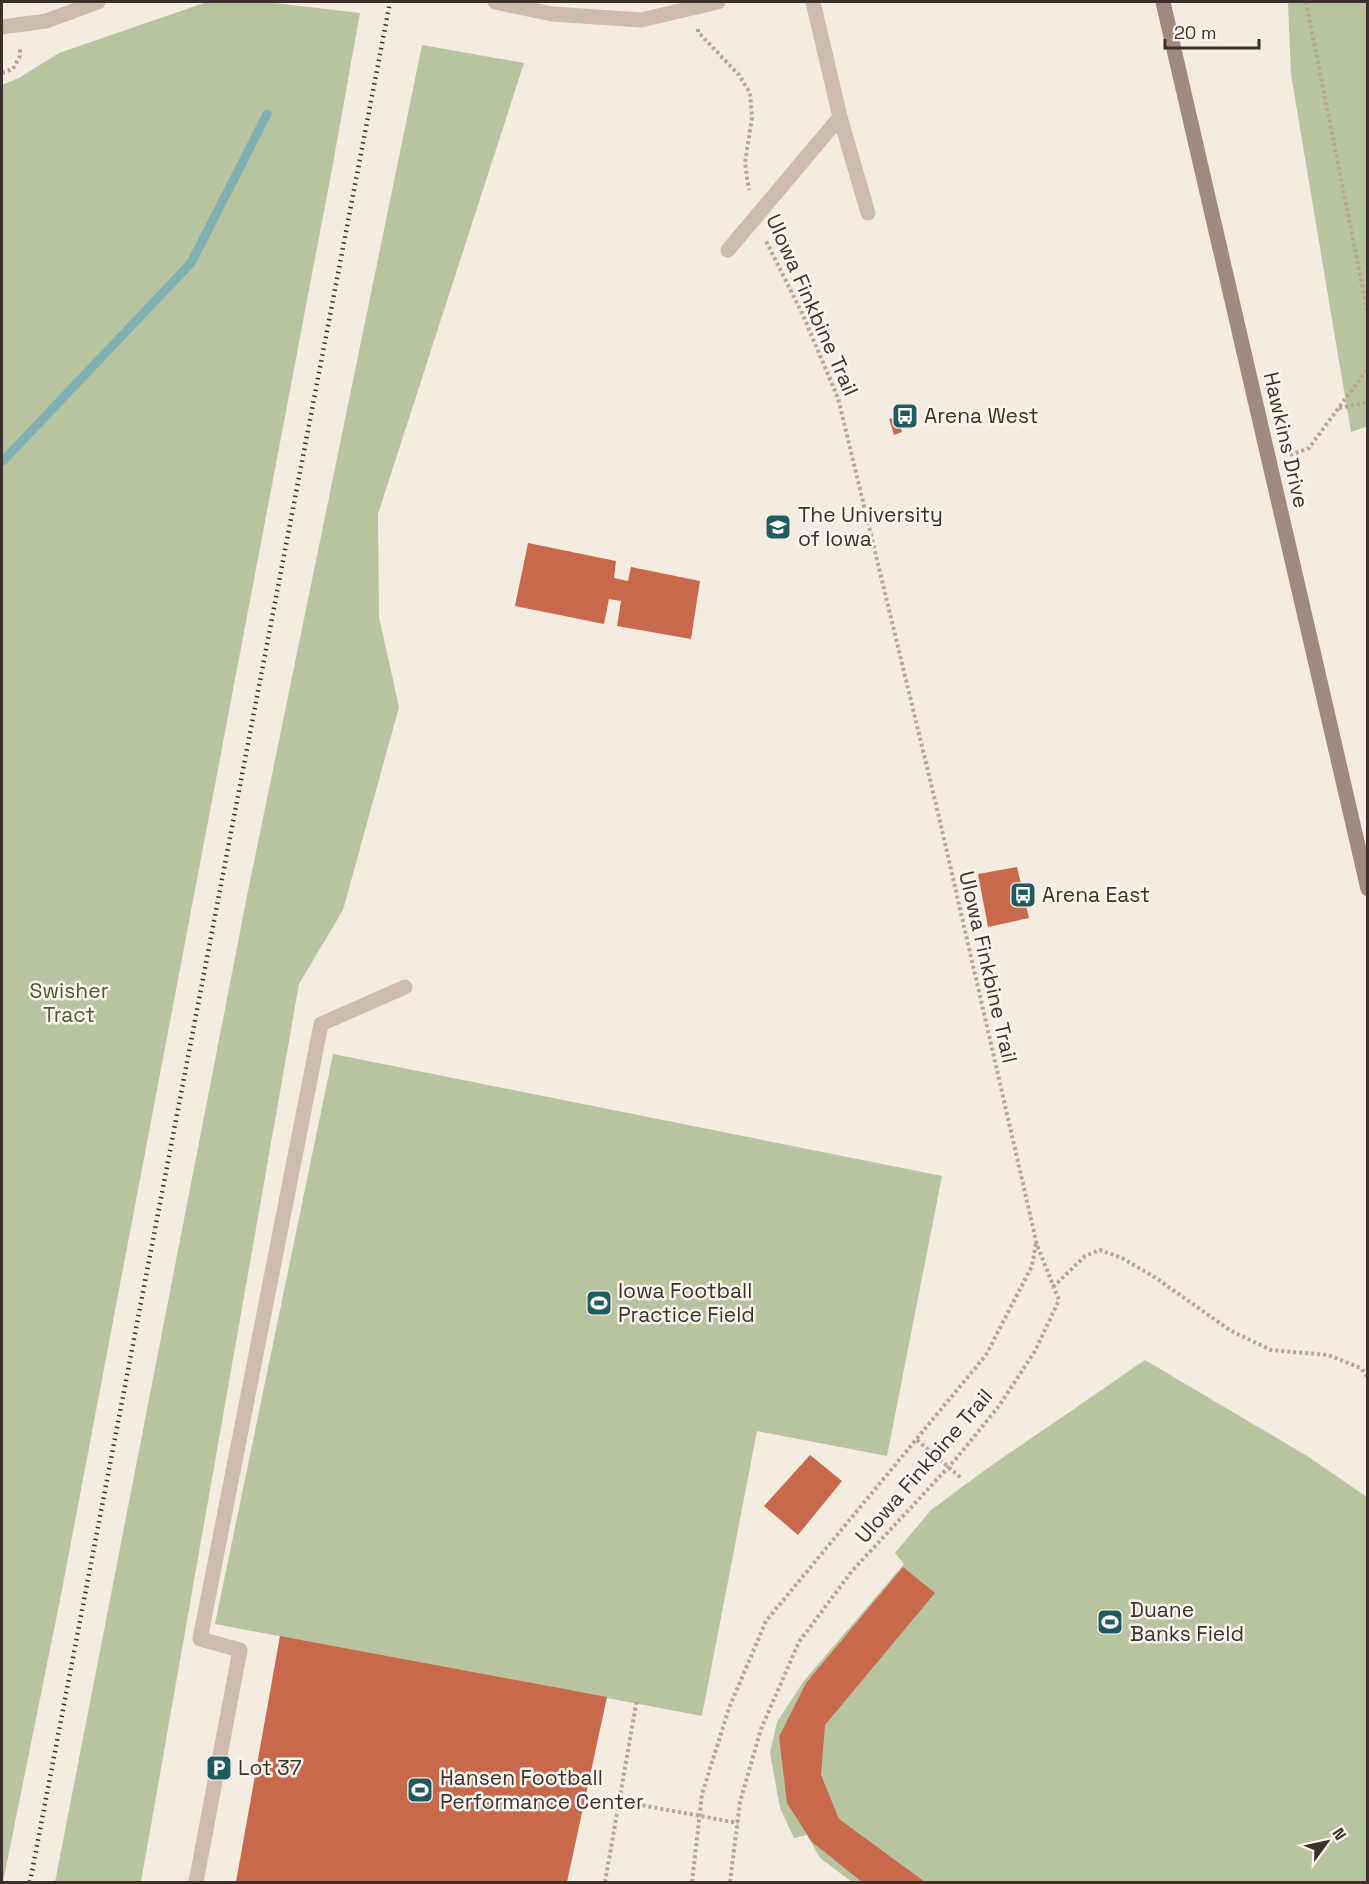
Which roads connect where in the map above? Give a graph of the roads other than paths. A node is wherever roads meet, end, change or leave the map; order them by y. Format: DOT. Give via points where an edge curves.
graph roads {
  1 [pos="98,2"];
  2 [pos="495,2"];
  3 [pos="718,2"];
  4 [pos="813,2"];
  5 [pos="1163,2"];
  6 [pos="2,27"];
  7 [pos="840,117"];
  8 [pos="868,213"];
  9 [pos="728,250"];
  10 [pos="1368,889"];
  11 [pos="405,987"];
  12 [pos="196,1882"];
  1 -- 6 [label="street" via="46,21"];
  2 -- 3 [label="street" via="552,14 632,20"];
  4 -- 7 [label="street"];
  5 -- 10 [label="street, Hawkins Drive"];
  7 -- 8 [label="street"];
  7 -- 9 [label="street"];
  11 -- 12 [label="street" via="321,1024 200,1639 240,1650"];
}
